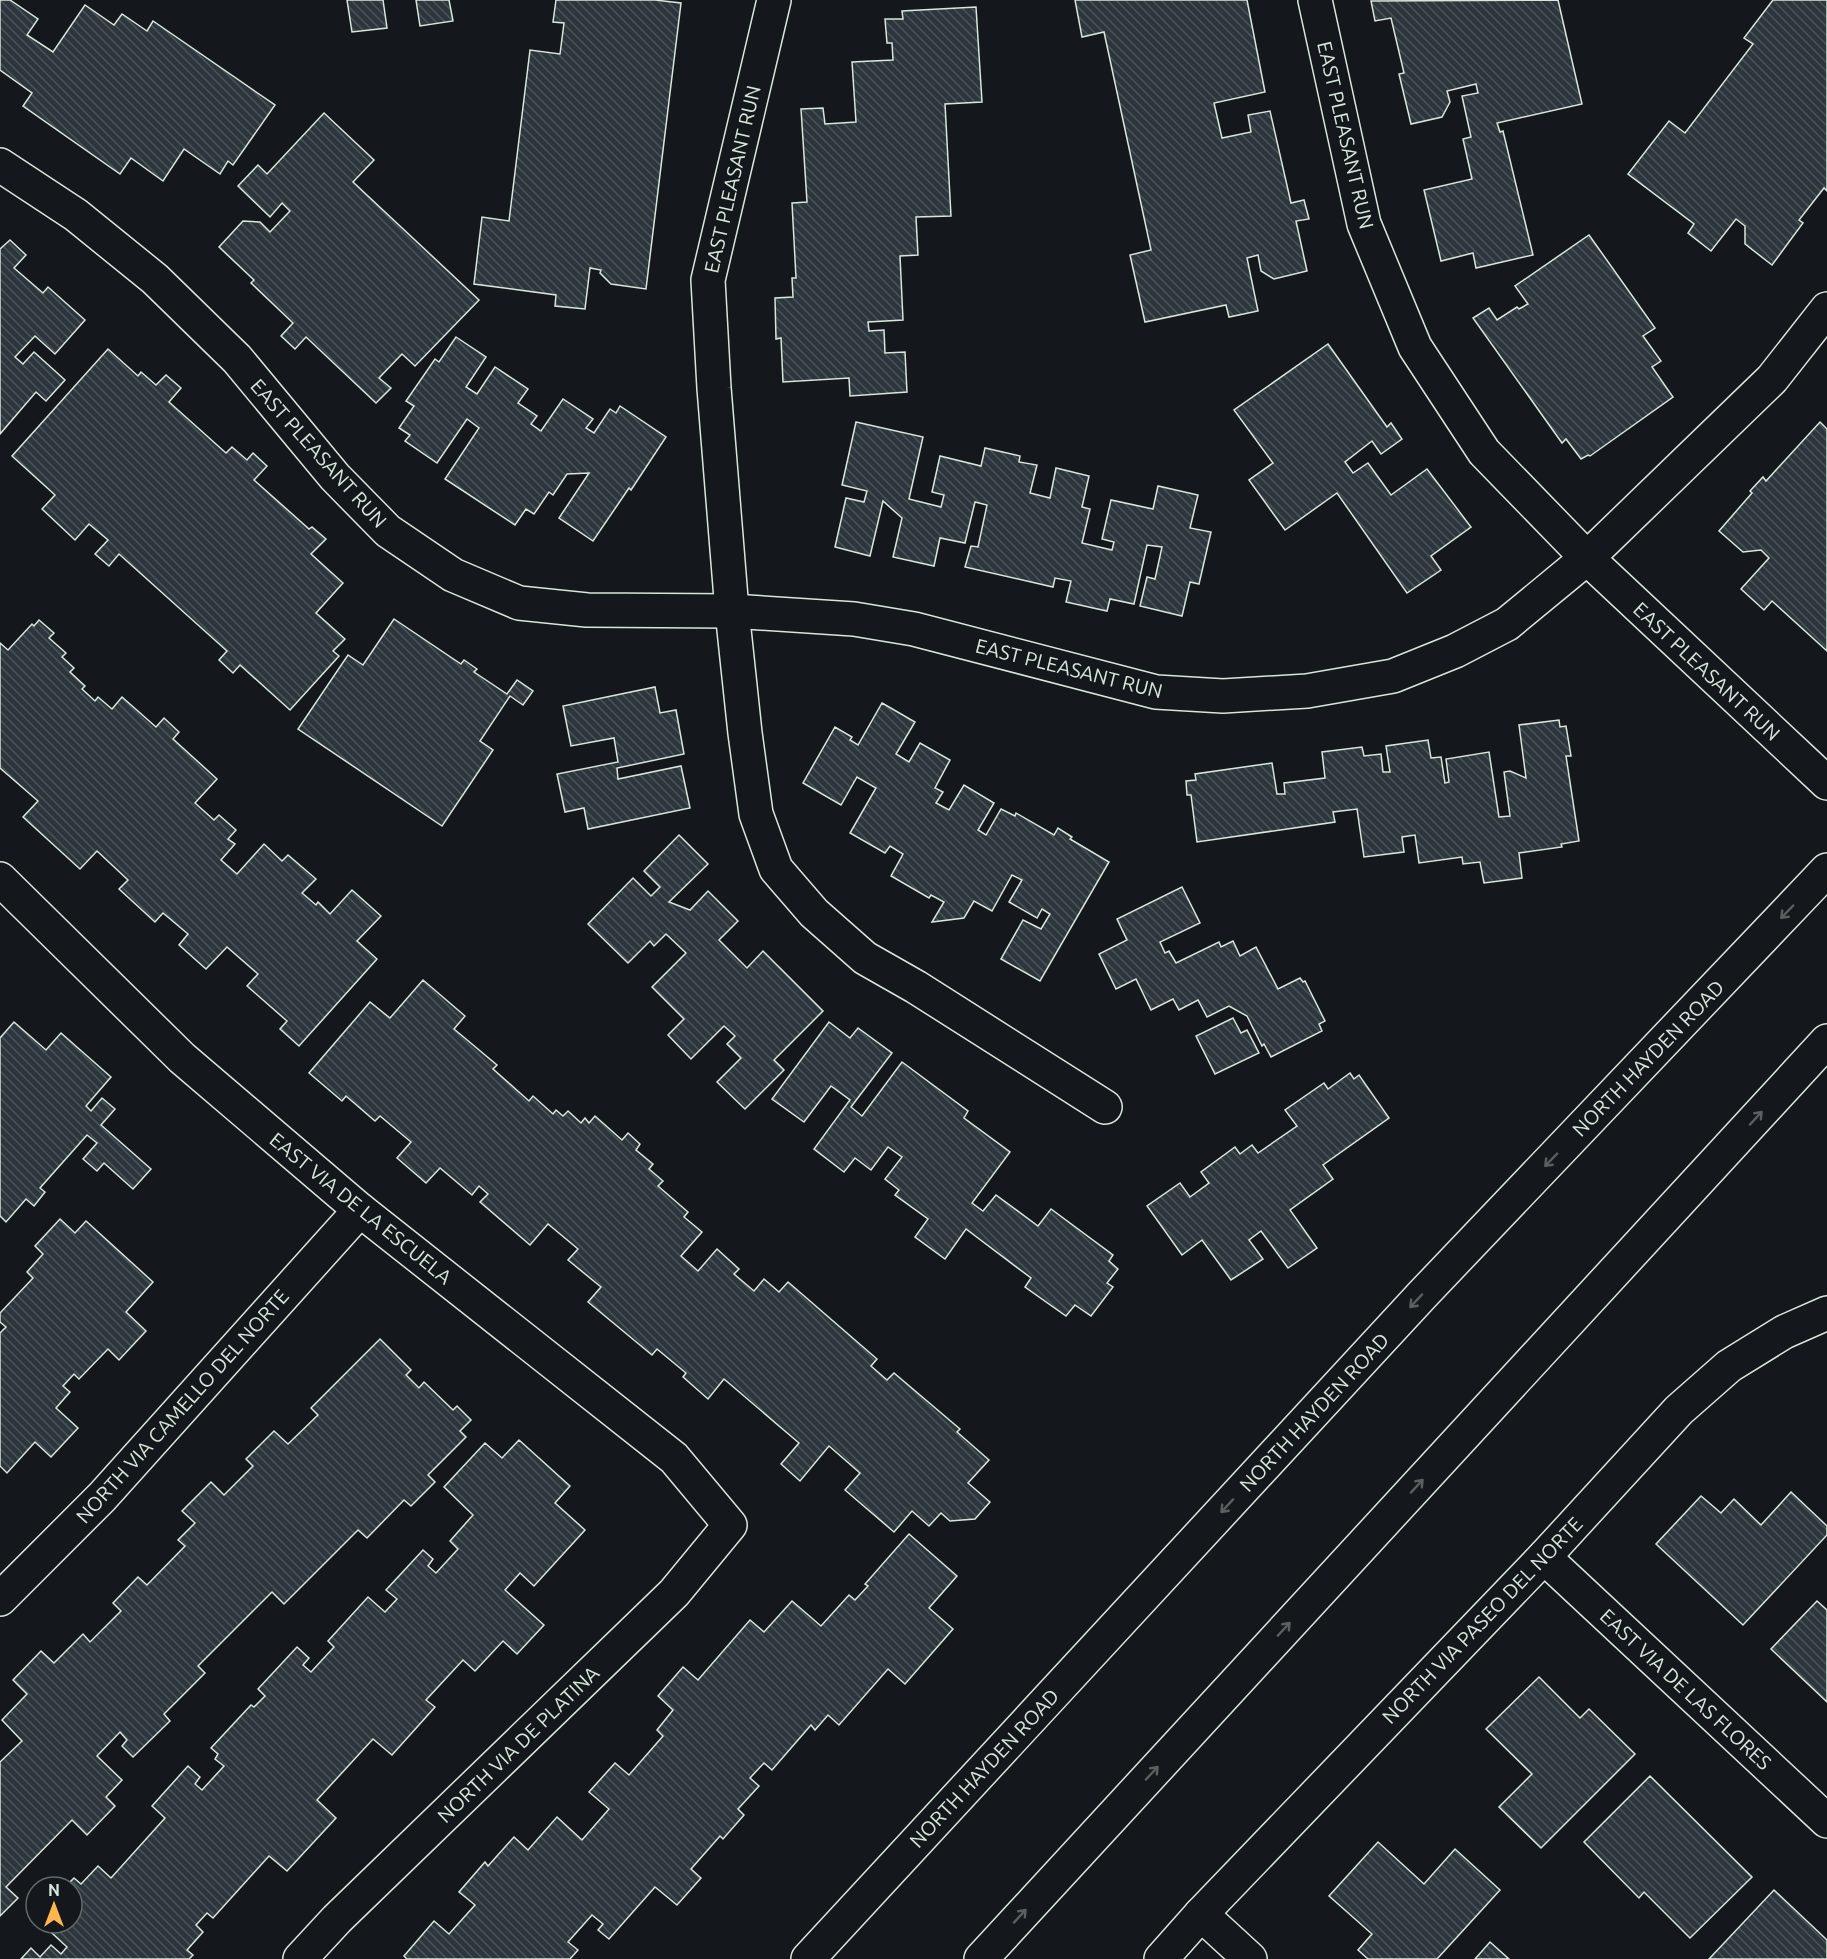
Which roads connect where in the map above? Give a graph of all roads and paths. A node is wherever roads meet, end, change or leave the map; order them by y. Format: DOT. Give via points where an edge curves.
graph roads {
  1 [pos="774,0"];
  2 [pos="1315,0"];
  3 [pos="0,165"];
  4 [pos="1827,309"];
  5 [pos="1587,558"];
  6 [pos="732,611"];
  7 [pos="1827,783"];
  8 [pos="1827,870"];
  9 [pos="5,893"];
  10 [pos="1827,1041"];
  11 [pos="1104,1107"];
  12 [pos="360,1210"];
  13 [pos="1827,1313"];
  14 [pos="730,1525"];
  15 [pos="1544,1557"];
  16 [pos="0,1599"];
  17 [pos="1827,1821"];
  18 [pos="1201,1914"];
  19 [pos="300,1959"];
  20 [pos="808,1959"];
  21 [pos="981,1959"];
  22 [pos="1161,1959"];
  23 [pos="1250,1959"];
  1 -- 6 [label="street, EAST PLEASANT RUN" via="708,280"];
  2 -- 5 [label="street, EAST PLEASANT RUN" via="1364,224 1415,347 1484,452"];
  3 -- 6 [label="street, EAST PLEASANT RUN" via="76,215 155,279 237,359 335,477 388,531 453,575 519,603 587,610"];
  4 -- 5 [label="street, EAST PLEASANT RUN" via="1772,379"];
  5 -- 6 [label="street, EAST PLEASANT RUN" via="1507,624 1393,676 1307,691 1234,696 1155,692 914,629 854,619"];
  5 -- 7 [label="street, EAST PLEASANT RUN"];
  6 -- 11 [label="street, EAST PLEASANT RUN" via="756,814 777,868 814,913 865,958"];
  8 -- 20 [label="street, NORTH HAYDEN ROAD, one-way" via="1423,1293"];
  9 -- 12 [label="street, EAST VIA DE LA ESCUELA" via="182,1058"];
  21 -- 10 [label="street, one-way"];
  12 -- 14 [label="street, EAST VIA DE LA ESCUELA" via="674,1458"];
  12 -- 16 [label="street, NORTH VIA CAMELLO DEL NORTE" via="102,1497"];
  13 -- 15 [label="street, NORTH VIA PASEO DEL NORTE" via="1784,1332 1729,1366 1679,1410"];
  14 -- 19 [label="street, NORTH VIA DE PLATINA" via="675,1593"];
  15 -- 17 [label="street, EAST VIA DE LAS FLORES"];
  15 -- 18 [label="street, NORTH VIA PASEO DEL NORTE"];
  18 -- 22 [label="street, NORTH VIA PASEO DEL NORTE"];
  18 -- 23 [label="street"];
}
